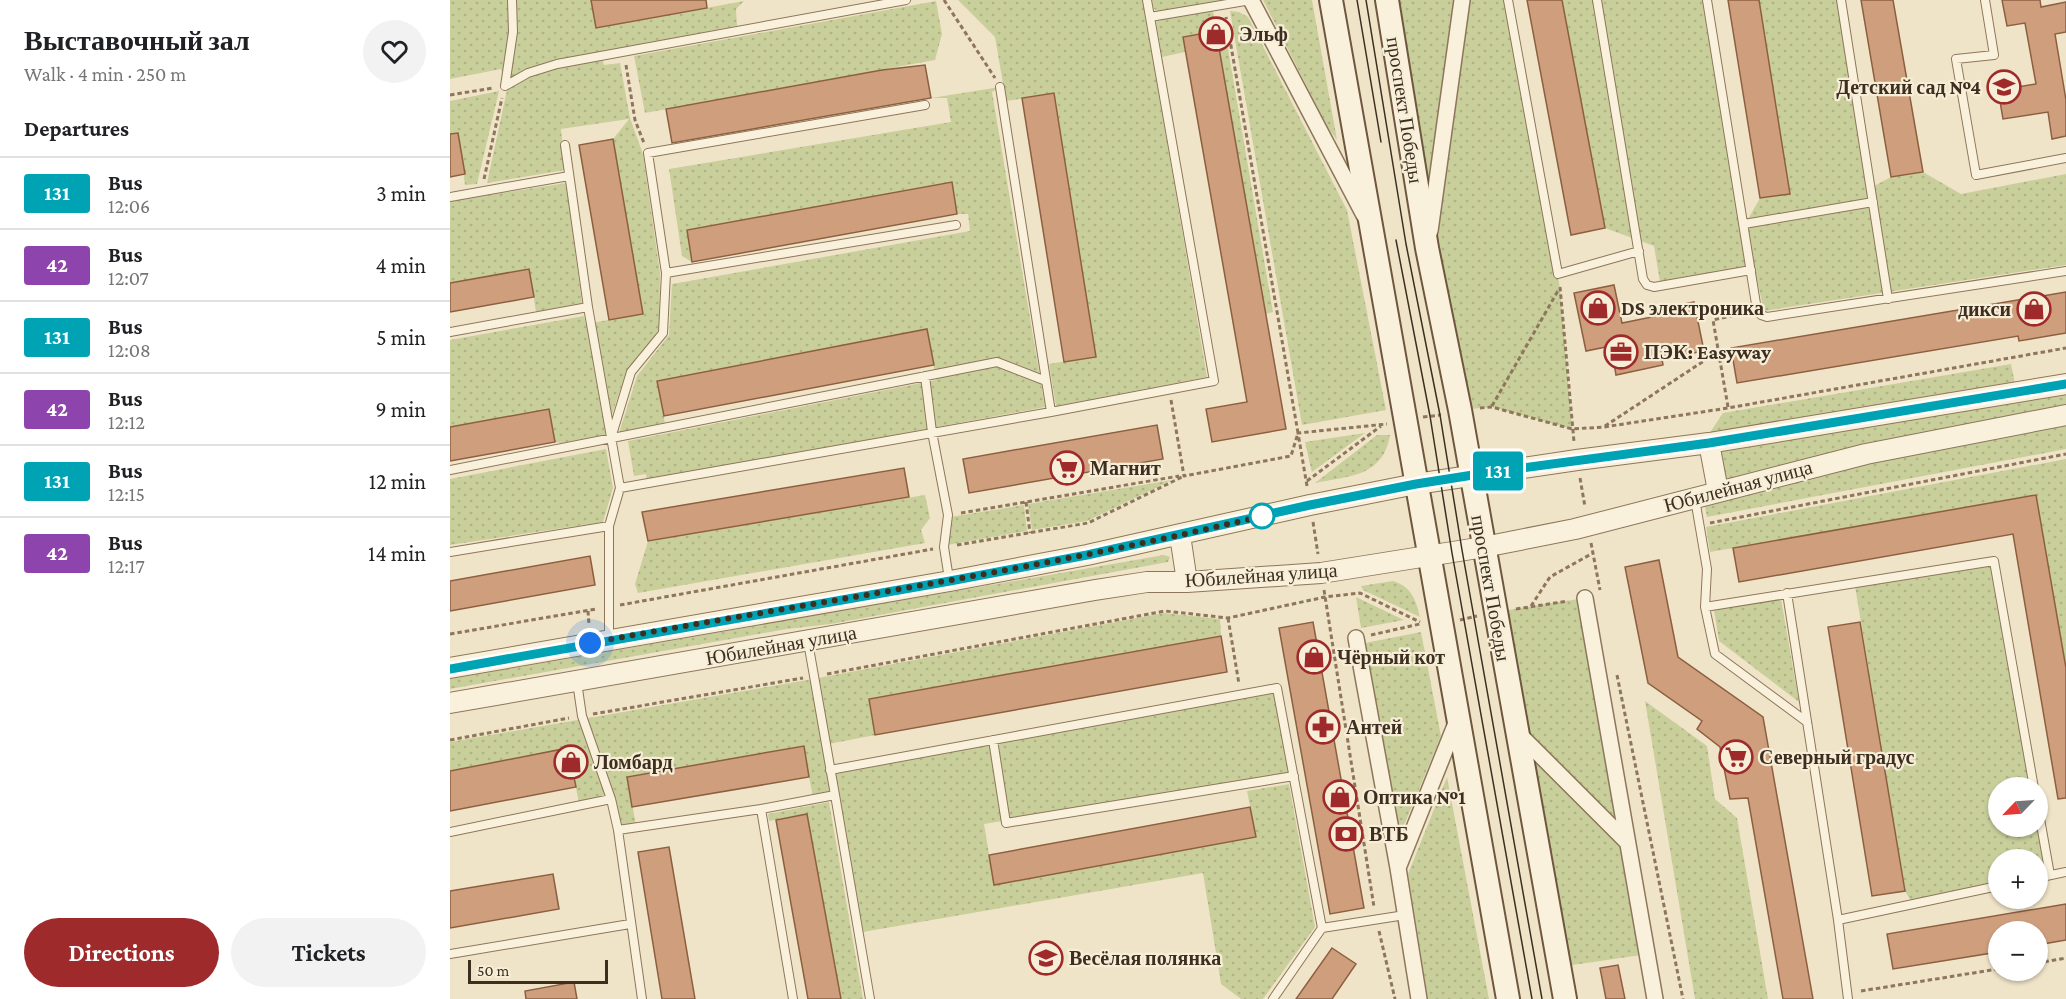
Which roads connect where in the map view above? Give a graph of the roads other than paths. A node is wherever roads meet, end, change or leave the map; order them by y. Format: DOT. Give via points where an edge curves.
graph roads {
  1 [pos="512,0"];
  2 [pos="906,0"];
  3 [pos="1147,0"];
  4 [pos="1251,0"];
  5 [pos="1331,0"];
  6 [pos="1387,0"];
  7 [pos="1462,0"];
  8 [pos="1508,0"];
  9 [pos="1597,0"];
  10 [pos="1707,0"];
  11 [pos="1841,0"];
  12 [pos="1985,0"];
  13 [pos="1150,16"];
  14 [pos="1000,87"];
  15 [pos="925,105"];
  16 [pos="565,146"];
  17 [pos="2066,158"];
  18 [pos="569,176"];
  19 [pos="450,196"];
  20 [pos="1873,202"];
  21 [pos="956,225"];
  22 [pos="1744,225"];
  23 [pos="1371,229"];
  24 [pos="1427,249"];
  25 [pos="1639,251"];
  26 [pos="1751,270"];
  27 [pos="2066,271"];
  28 [pos="666,273"];
  29 [pos="1888,299"];
  30 [pos="588,307"];
  31 [pos="450,332"];
  32 [pos="925,376"];
  33 [pos="1046,381"];
  34 [pos="2066,384"];
  35 [pos="1052,412"];
  36 [pos="2066,415"];
  37 [pos="932,432"];
  38 [pos="611,439"];
  39 [pos="1709,443"];
  40 [pos="450,470"];
  41 [pos="1471,475"];
  42 [pos="1416,484"];
  43 [pos="620,488"];
  44 [pos="1718,491"];
  45 [pos="1695,497"];
  46 [pos="609,526"];
  47 [pos="1180,535"];
  48 [pos="1484,547"];
  49 [pos="450,552"];
  50 [pos="1429,557"];
  51 [pos="950,581"];
  52 [pos="1187,582"];
  53 [pos="1787,593"];
  54 [pos="1585,598"];
  55 [pos="1706,608"];
  56 [pos="1356,638"];
  57 [pos="609,640"];
  58 [pos="808,641"];
  59 [pos="450,669"];
  60 [pos="577,680"];
  61 [pos="450,703"];
  62 [pos="1458,718"];
  63 [pos="1807,722"];
  64 [pos="1517,732"];
  65 [pos="993,740"];
  66 [pos="830,770"];
  67 [pos="1294,776"];
  68 [pos="2032,777"];
  69 [pos="835,795"];
  70 [pos="611,799"];
  71 [pos="761,809"];
  72 [pos="618,830"];
  73 [pos="450,832"];
  74 [pos="2043,837"];
  75 [pos="1627,842"];
  76 [pos="1398,868"];
  77 [pos="2066,872"];
  78 [pos="2050,875"];
  79 [pos="1988,888"];
  80 [pos="1405,915"];
  81 [pos="1838,920"];
  82 [pos="630,924"];
  83 [pos="1322,928"];
  84 [pos="450,954"];
  85 [pos="1847,996"];
  86 [pos="642,999"];
  87 [pos="793,999"];
  88 [pos="870,999"];
  89 [pos="1273,999"];
  90 [pos="1419,999"];
  91 [pos="1508,999"];
  92 [pos="1565,999"];
  93 [pos="1655,999"];
  1 -- 2 [label="lane" via="513,32 505,86 528,73 557,64"];
  3 -- 13 [label="lane"];
  4 -- 13 [label="lane"];
  4 -- 23 [label="street"];
  5 -- 23 [label="main road"];
  6 -- 24 [label="main road, проспект Победы"];
  7 -- 24 [label="street"];
  8 -- 25 [label="lane" via="1558,274"];
  9 -- 25 [label="lane"];
  10 -- 22 [label="lane"];
  11 -- 20 [label="lane"];
  12 -- 17 [label="lane" via="1994,55 1956,59 1976,175"];
  13 -- 35 [label="lane" via="1214,381"];
  14 -- 33 [label="lane"];
  15 -- 28 [label="lane" via="648,153"];
  16 -- 18 [label="lane"];
  18 -- 19 [label="lane"];
  18 -- 30 [label="lane"];
  20 -- 22 [label="lane"];
  20 -- 29 [label="lane"];
  21 -- 28 [label="lane"];
  22 -- 26 [label="lane"];
  23 -- 42 [label="main road"];
  24 -- 41 [label="main road, проспект Победы"];
  25 -- 26 [label="lane" via="1643,279 1654,287"];
  26 -- 29 [label="lane" via="1757,309 1767,317"];
  27 -- 29 [label="lane"];
  28 -- 38 [label="lane" via="663,333 631,372"];
  30 -- 31 [label="lane"];
  30 -- 38 [label="lane"];
  32 -- 33 [label="lane" via="997,362"];
  32 -- 37 [label="lane"];
  32 -- 38 [label="lane"];
  33 -- 35 [label="lane"];
  34 -- 39 [label="street, Юбилейная улица"];
  35 -- 37 [label="lane"];
  36 -- 44 [label="street, Юбилейная улица" via="1866,454"];
  37 -- 43 [label="lane"];
  37 -- 51 [label="lane" via="948,515 944,547"];
  38 -- 40 [label="lane"];
  38 -- 43 [label="lane"];
  39 -- 41 [label="street, Юбилейная улица"];
  39 -- 44 [label="street"];
  41 -- 42 [label="street, Юбилейная улица"];
  41 -- 48 [label="main road, проспект Победы"];
  42 -- 47 [label="street, Юбилейная улица"];
  42 -- 50 [label="main road"];
  43 -- 46 [label="lane"];
  44 -- 45 [label="street, Юбилейная улица"];
  45 -- 48 [label="street, Юбилейная улица"];
  45 -- 55 [label="lane" via="1707,569"];
  46 -- 49 [label="lane"];
  46 -- 57 [label="lane"];
  47 -- 51 [label="street, Юбилейная улица"];
  47 -- 52 [label="street"];
  48 -- 50 [label="street, Юбилейная улица"];
  48 -- 64 [label="main road, проспект Победы"];
  50 -- 52 [label="street, Юбилейная улица" via="1321,573"];
  50 -- 62 [label="main road"];
  51 -- 57 [label="street, Юбилейная улица"];
  52 -- 58 [label="street, Юбилейная улица" via="1105,588"];
  53 -- 55 [label="lane"];
  53 -- 63 [label="lane"];
  53 -- 68 [label="lane" via="1994,561"];
  54 -- 75 [label="street"];
  55 -- 63 [label="lane" via="1715,654"];
  56 -- 76 [label="street"];
  57 -- 59 [label="street, Юбилейная улица"];
  58 -- 60 [label="street, Юбилейная улица"];
  58 -- 66 [label="lane"];
  60 -- 61 [label="street, Юбилейная улица"];
  60 -- 70 [label="lane" via="582,716"];
  62 -- 76 [label="street"];
  62 -- 91 [label="main road"];
  63 -- 81 [label="lane"];
  64 -- 75 [label="street"];
  64 -- 92 [label="main road, проспект Победы"];
  65 -- 66 [label="lane"];
  65 -- 67 [label="lane" via="1006,823"];
  65 -- 67 [label="lane" via="1278,688"];
  66 -- 69 [label="lane"];
  67 -- 83 [label="lane"];
  69 -- 71 [label="lane"];
  69 -- 88 [label="lane"];
  70 -- 72 [label="lane"];
  70 -- 73 [label="lane"];
  71 -- 72 [label="lane"];
  71 -- 87 [label="lane"];
  72 -- 82 [label="lane"];
  74 -- 78 [label="lane"];
  75 -- 93 [label="street"];
  76 -- 80 [label="street"];
  77 -- 78 [label="lane"];
  79 -- 81 [label="lane"];
  80 -- 83 [label="lane"];
  80 -- 90 [label="street"];
  81 -- 85 [label="lane"];
  82 -- 84 [label="lane"];
  82 -- 86 [label="lane"];
  83 -- 89 [label="lane"];
}
